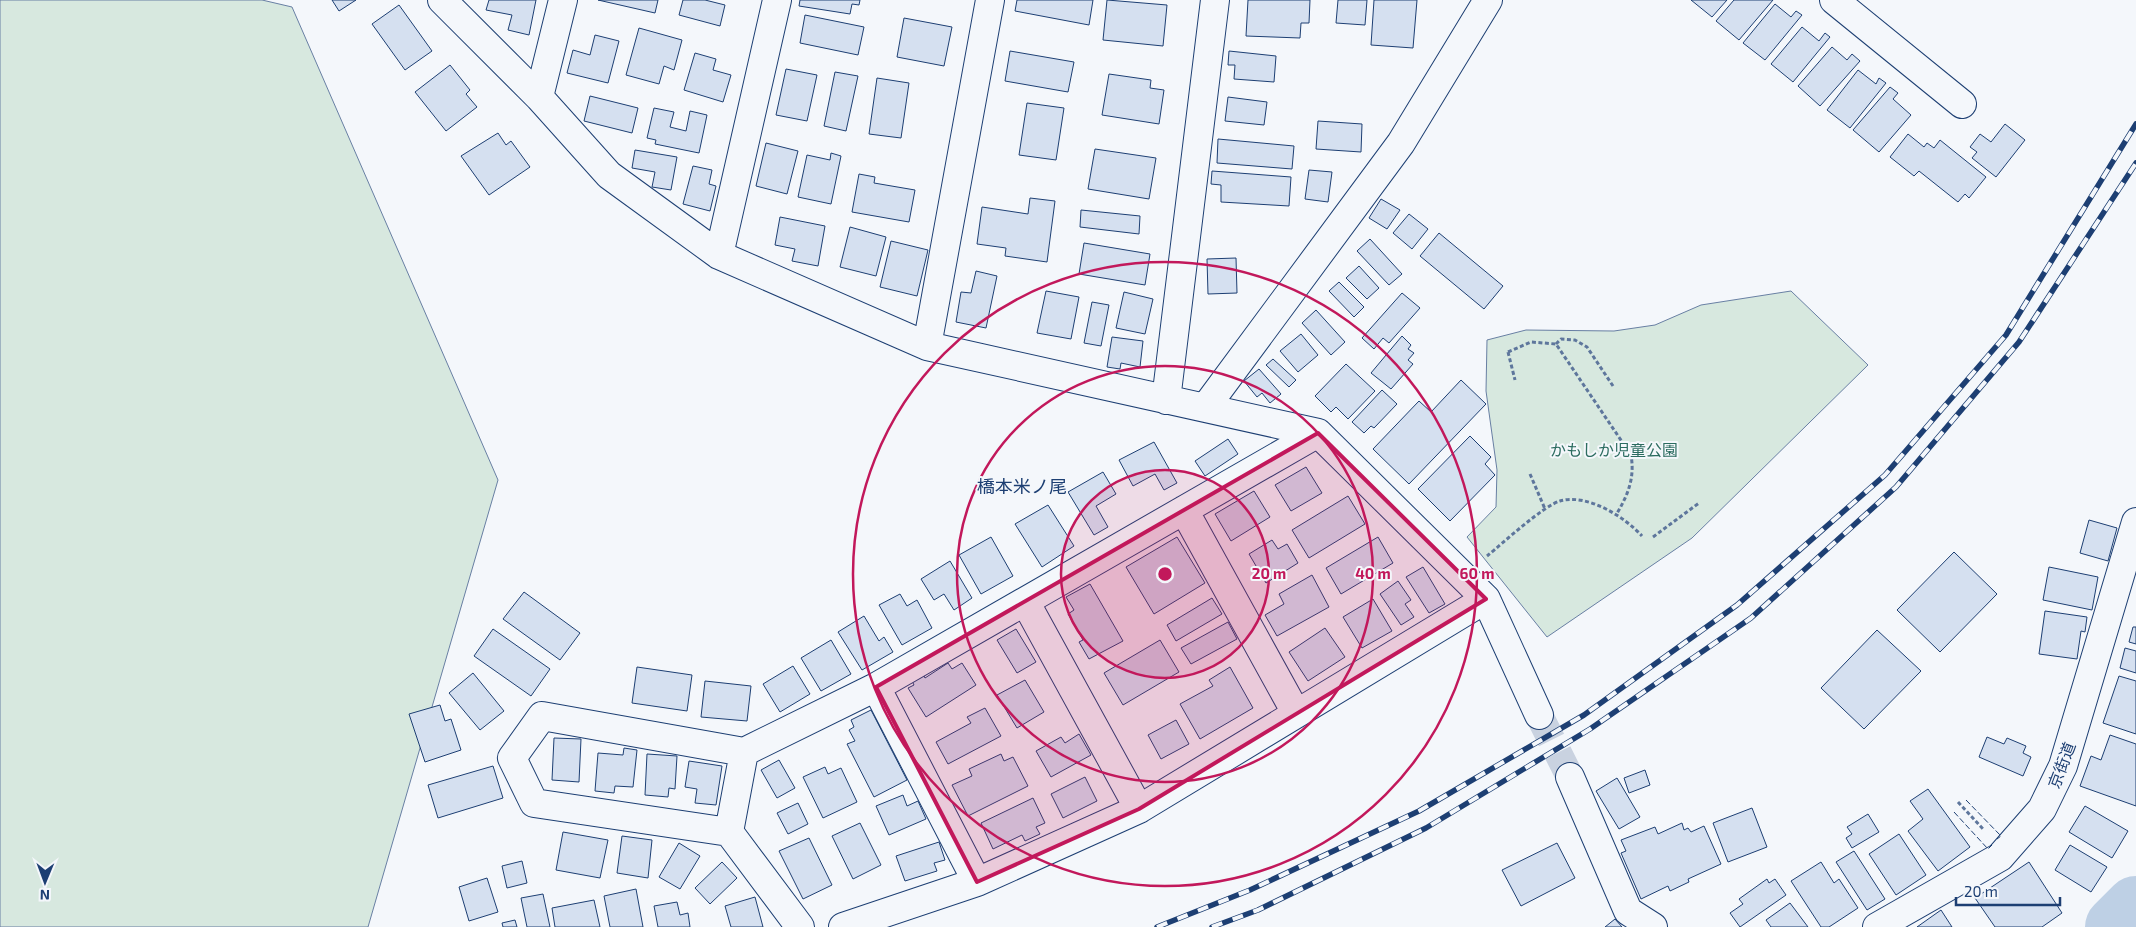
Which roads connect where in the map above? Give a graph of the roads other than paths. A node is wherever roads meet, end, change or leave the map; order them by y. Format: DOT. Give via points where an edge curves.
graph roads {
  1 [pos="442,0"];
  2 [pos="563,0"];
  3 [pos="777,0"];
  4 [pos="990,0"];
  5 [pos="1215,0"];
  6 [pos="1488,0"];
  7 [pos="1834,0"];
  8 [pos="539,97"];
  9 [pos="1962,104"];
  10 [pos="719,255"];
  11 [pos="927,346"];
  12 [pos="1166,400"];
  13 [pos="1205,408"];
  14 [pos="1318,433"];
  15 [pos="1184,510"];
  16 [pos="2136,522"];
  17 [pos="1486,599"];
  18 [pos="1026,603"];
  19 [pos="876,687"];
  20 [pos="1296,713"];
  21 [pos="1539,715"];
  22 [pos="744,752"];
  23 [pos="1570,778"];
  24 [pos="1139,809"];
  25 [pos="729,832"];
  26 [pos="977,882"];
  27 [pos="800,927"];
  28 [pos="843,927"];
  29 [pos="1653,927"];
  30 [pos="1877,927"];
  1 -- 8 [label="street"];
  2 -- 8 [label="street"];
  3 -- 10 [label="street"];
  4 -- 11 [label="street"];
  5 -- 12 [label="street"];
  6 -- 13 [label="street" via="1401,144"];
  7 -- 9 [label="street"];
  8 -- 10 [label="street" via="609,175"];
  10 -- 11 [label="street"];
  11 -- 12 [label="street"];
  12 -- 13 [label="street"];
  13 -- 14 [label="street"];
  14 -- 15 [label="street"];
  14 -- 17 [label="street"];
  15 -- 18 [label="street"];
  15 -- 20 [label="street"];
  16 -- 30 [label="street, 京街道" via="2063,766 2042,809 2000,857"];
  17 -- 20 [label="street"];
  17 -- 21 [label="street"];
  18 -- 19 [label="street"];
  18 -- 24 [label="street"];
  19 -- 22 [label="street"];
  19 -- 26 [label="street"];
  20 -- 24 [label="street"];
  22 -- 25 [label="street"];
  22 -- 25 [label="street" via="542,716 512,758 534,803"];
  23 -- 29 [label="street" via="1628,911"];
  24 -- 26 [label="street"];
  25 -- 27 [label="street"];
  26 -- 28 [label="street"];
}
